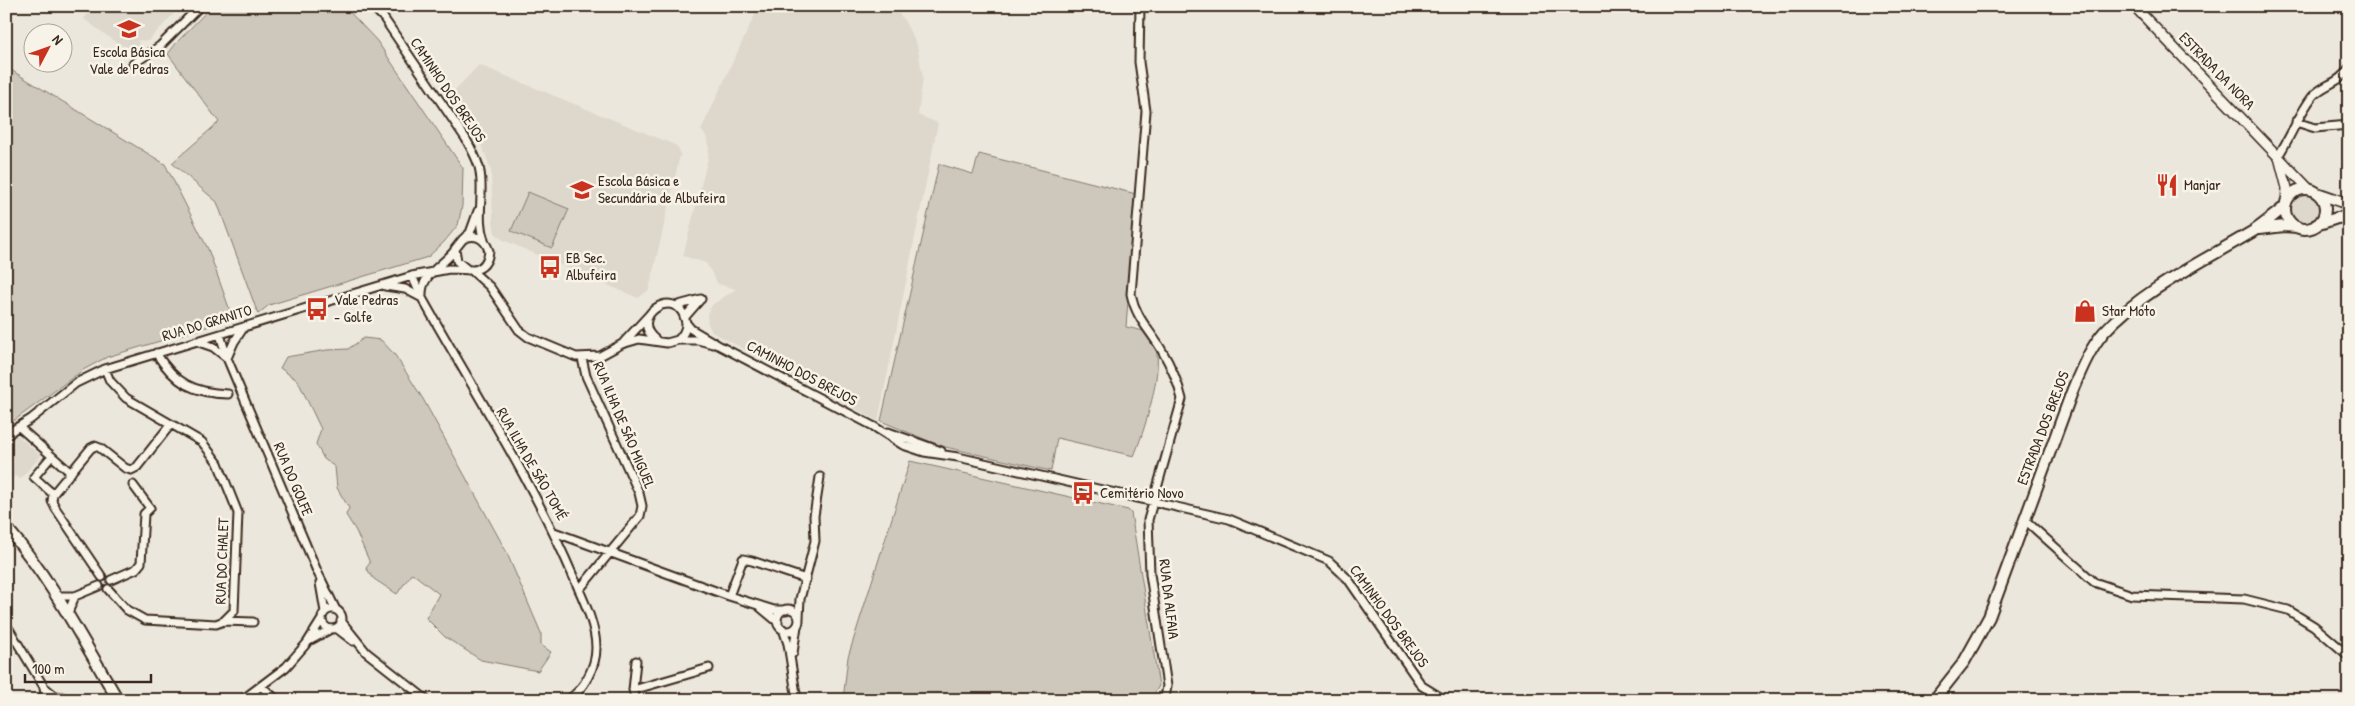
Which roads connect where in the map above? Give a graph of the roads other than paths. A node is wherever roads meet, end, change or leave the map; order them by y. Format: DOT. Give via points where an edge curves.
graph roads {
  1 [pos="200,6"];
  2 [pos="372,6"];
  3 [pos="1140,6"];
  4 [pos="2134,6"];
  5 [pos="133,64"];
  6 [pos="2349,68"];
  7 [pos="2296,122"];
  8 [pos="2349,125"];
  9 [pos="2278,156"];
  10 [pos="2314,191"];
  11 [pos="482,196"];
  12 [pos="2349,204"];
  13 [pos="2286,206"];
  14 [pos="2349,217"];
  15 [pos="2315,226"];
  16 [pos="2303,228"];
  17 [pos="2255,230"];
  18 [pos="462,239"];
  19 [pos="484,241"];
  20 [pos="455,249"];
  21 [pos="486,263"];
  22 [pos="434,270"];
  23 [pos="469,270"];
  24 [pos="412,276"];
  25 [pos="381,285"];
  26 [pos="490,287"];
  27 [pos="422,298"];
  28 [pos="675,306"];
  29 [pos="649,315"];
  30 [pos="685,320"];
  31 [pos="244,326"];
  32 [pos="220,334"];
  33 [pos="678,340"];
  34 [pos="196,341"];
  35 [pos="657,341"];
  36 [pos="622,344"];
  37 [pos="718,345"];
  38 [pos="156,353"];
  39 [pos="228,358"];
  40 [pos="582,358"];
  41 [pos="105,369"];
  42 [pos="228,394"];
  43 [pos="171,424"];
  44 [pos="19,427"];
  45 [pos="6,437"];
  46 [pos="51,457"];
  47 [pos="71,473"];
  48 [pos="820,477"];
  49 [pos="133,485"];
  50 [pos="53,498"];
  51 [pos="1155,502"];
  52 [pos="2025,520"];
  53 [pos="6,527"];
  54 [pos="554,532"];
  55 [pos="610,552"];
  56 [pos="317,570"];
  57 [pos="102,577"];
  58 [pos="806,579"];
  59 [pos="111,580"];
  60 [pos="99,586"];
  61 [pos="108,589"];
  62 [pos="579,590"];
  63 [pos="55,596"];
  64 [pos="75,596"];
  65 [pos="729,596"];
  66 [pos="756,604"];
  67 [pos="336,610"];
  68 [pos="786,610"];
  69 [pos="68,614"];
  70 [pos="323,616"];
  71 [pos="224,621"];
  72 [pos="341,621"];
  73 [pos="253,622"];
  74 [pos="778,622"];
  75 [pos="798,622"];
  76 [pos="6,624"];
  77 [pos="333,629"];
  78 [pos="783,630"];
  79 [pos="307,643"];
  80 [pos="359,646"];
  81 [pos="2349,656"];
  82 [pos="636,661"];
  83 [pos="709,668"];
  84 [pos="791,669"];
  85 [pos="44,687"];
  86 [pos="262,687"];
  87 [pos="633,690"];
  88 [pos="66,698"];
  89 [pos="796,699"];
  90 [pos="1165,699"];
  91 [pos="46,700"];
  92 [pos="52,700"];
  93 [pos="118,700"];
  94 [pos="242,700"];
  95 [pos="278,700"];
  96 [pos="427,700"];
  97 [pos="568,700"];
  98 [pos="636,700"];
  99 [pos="1445,700"];
  100 [pos="1934,700"];
  1 -- 5 [label="street" via="160,46"];
  2 -- 11 [label="street, CAMINHO DOS BREJOS" via="466,139 480,171"];
  3 -- 51 [label="street, RUA DA ALFAIA" via="1139,62 1146,111 1131,294 1134,309 1161,349 1182,399"];
  4 -- 9 [label="street, ESTRADA DA NORA"];
  6 -- 7 [label="street" via="2343,77 2315,94"];
  7 -- 8 [label="street" via="2315,128"];
  7 -- 9 [label="street"];
  9 -- 10 [label="street, ESTRADA DA NORA"];
  9 -- 13 [label="street" via="2287,188"];
  10 -- 12 [label="main road"];
  10 -- 13 [label="main road" via="2298,190 2288,198"];
  10 -- 15 [label="main road" via="2322,197 2325,210"];
  11 -- 18 [label="street, CAMINHO DOS BREJOS" via="470,233"];
  11 -- 19 [label="street, CAMINHO DOS BREJOS"];
  13 -- 16 [label="main road" via="2292,223"];
  13 -- 17 [label="main road, ESTRADA DOS BREJOS"];
  14 -- 15 [label="main road"];
  15 -- 16 [label="main road"];
  16 -- 17 [label="main road" via="2284,226"];
  17 -- 52 [label="main road, ESTRADA DOS BREJOS" via="2124,312 2103,334 2072,389"];
  18 -- 19 [label="street" via="471,236"];
  18 -- 20 [label="street"];
  19 -- 21 [label="street" via="489,251"];
  20 -- 22 [label="street, RUA DO GRANITO"];
  20 -- 23 [label="street" via="457,261"];
  21 -- 23 [label="street" via="478,269"];
  21 -- 26 [label="street"];
  22 -- 23 [label="street, RUA DO GRANITO"];
  22 -- 24 [label="street, RUA DO GRANITO"];
  22 -- 27 [label="street" via="422,286"];
  23 -- 26 [label="street"];
  24 -- 25 [label="street, RUA DO GRANITO"];
  24 -- 27 [label="street, RUA ILHA DE SÃO TOMÉ"];
  25 -- 27 [label="street" via="405,289"];
  25 -- 31 [label="street, RUA DO GRANITO"];
  26 -- 40 [label="street" via="523,334"];
  27 -- 54 [label="street, RUA ILHA DE SÃO TOMÉ"];
  28 -- 29 [label="street" via="661,305"];
  28 -- 30 [label="street"];
  28 -- 30 [label="street" via="701,299"];
  29 -- 35 [label="street" via="649,332"];
  29 -- 36 [label="street"];
  30 -- 33 [label="street" via="685,330"];
  30 -- 37 [label="street" via="692,329"];
  31 -- 32 [label="street, RUA DO GRANITO"];
  31 -- 39 [label="street"];
  32 -- 34 [label="street, RUA DO GRANITO"];
  32 -- 39 [label="street, RUA DO GOLFE"];
  33 -- 35 [label="street"];
  33 -- 37 [label="street"];
  34 -- 38 [label="street, RUA DO GRANITO"];
  34 -- 39 [label="street" via="213,347"];
  35 -- 36 [label="street" via="639,339"];
  36 -- 40 [label="street" via="600,356"];
  37 -- 51 [label="street, CAMINHO DOS BREJOS" via="873,426 958,457"];
  38 -- 41 [label="street, RUA DO GRANITO"];
  38 -- 42 [label="street" via="167,371 180,382 207,392"];
  39 -- 56 [label="street, RUA DO GOLFE"];
  40 -- 55 [label="street, RUA ILHA DE SÃO MIGUEL" via="586,376 642,506 640,516"];
  41 -- 43 [label="street, RUA DO CHALET" via="110,381 126,398"];
  41 -- 44 [label="street, RUA DO GRANITO" via="76,383"];
  43 -- 47 [label="street" via="131,470 95,446"];
  43 -- 71 [label="street, RUA DO CHALET" via="211,451 238,513 234,611"];
  44 -- 45 [label="street, RUA DO GRANITO"];
  44 -- 46 [label="street"];
  46 -- 47 [label="street"];
  46 -- 50 [label="street" via="34,477"];
  47 -- 50 [label="street"];
  48 -- 58 [label="street" via="814,516 815,541"];
  49 -- 59 [label="street" via="150,508 144,514 141,563 136,569"];
  50 -- 57 [label="street"];
  51 -- 90 [label="street, RUA DA ALFAIA" via="1148,520 1150,574 1167,686"];
  51 -- 99 [label="street, CAMINHO DOS BREJOS" via="1229,519 1329,560 1348,579 1422,686"];
  52 -- 81 [label="street" via="2094,582 2132,595 2244,598 2288,610 2314,626"];
  52 -- 100 [label="main road, ESTRADA DOS BREJOS" via="1989,617 1964,662"];
  53 -- 63 [label="main road" via="25,549"];
  54 -- 55 [label="street, RUA ILHA DE SÃO TOMÉ"];
  54 -- 62 [label="street"];
  55 -- 62 [label="street, RUA ILHA DE SÃO MIGUEL"];
  55 -- 65 [label="street, RUA ILHA DE SÃO TOMÉ"];
  56 -- 67 [label="street, RUA DO GOLFE"];
  56 -- 70 [label="street"];
  57 -- 59 [label="street"];
  57 -- 60 [label="street"];
  58 -- 65 [label="street" via="752,560 743,560"];
  58 -- 75 [label="street"];
  59 -- 61 [label="street" via="112,585"];
  60 -- 61 [label="street"];
  60 -- 64 [label="street"];
  61 -- 71 [label="street, RUA DO CHALET" via="127,610 145,620 216,624"];
  62 -- 97 [label="street" via="591,620 596,648 589,675 578,693"];
  63 -- 64 [label="street"];
  63 -- 69 [label="main road"];
  64 -- 69 [label="street"];
  65 -- 66 [label="street, RUA ILHA DE SÃO TOMÉ"];
  66 -- 68 [label="street, RUA ILHA DE SÃO TOMÉ"];
  66 -- 74 [label="street, RUA ILHA DE SÃO TOMÉ"];
  67 -- 70 [label="street" via="330,610"];
  67 -- 72 [label="street, RUA DO GOLFE"];
  68 -- 74 [label="street" via="778,616"];
  68 -- 75 [label="street, RUA ILHA DE SÃO TOMÉ" via="794,611"];
  69 -- 93 [label="main road"];
  70 -- 77 [label="street" via="323,625"];
  70 -- 79 [label="street"];
  71 -- 73 [label="street"];
  72 -- 77 [label="street"];
  72 -- 80 [label="street, RUA DO GOLFE"];
  74 -- 78 [label="street, RUA ILHA DE SÃO TOMÉ"];
  75 -- 78 [label="street" via="792,630"];
  75 -- 84 [label="street, RUA ILHA DE SÃO TOMÉ"];
  76 -- 85 [label="street"];
  77 -- 79 [label="street"];
  77 -- 80 [label="street"];
  78 -- 84 [label="street, RUA ILHA DE SÃO TOMÉ"];
  79 -- 86 [label="street"];
  80 -- 96 [label="street, RUA DO GOLFE"];
  82 -- 87 [label="street"];
  83 -- 87 [label="street"];
  84 -- 89 [label="street, RUA ILHA DE SÃO TOMÉ"];
  85 -- 88 [label="street" via="55,696"];
  85 -- 91 [label="street"];
  86 -- 94 [label="street"];
  86 -- 95 [label="street"];
  87 -- 98 [label="street"];
  88 -- 92 [label="street"];
}
